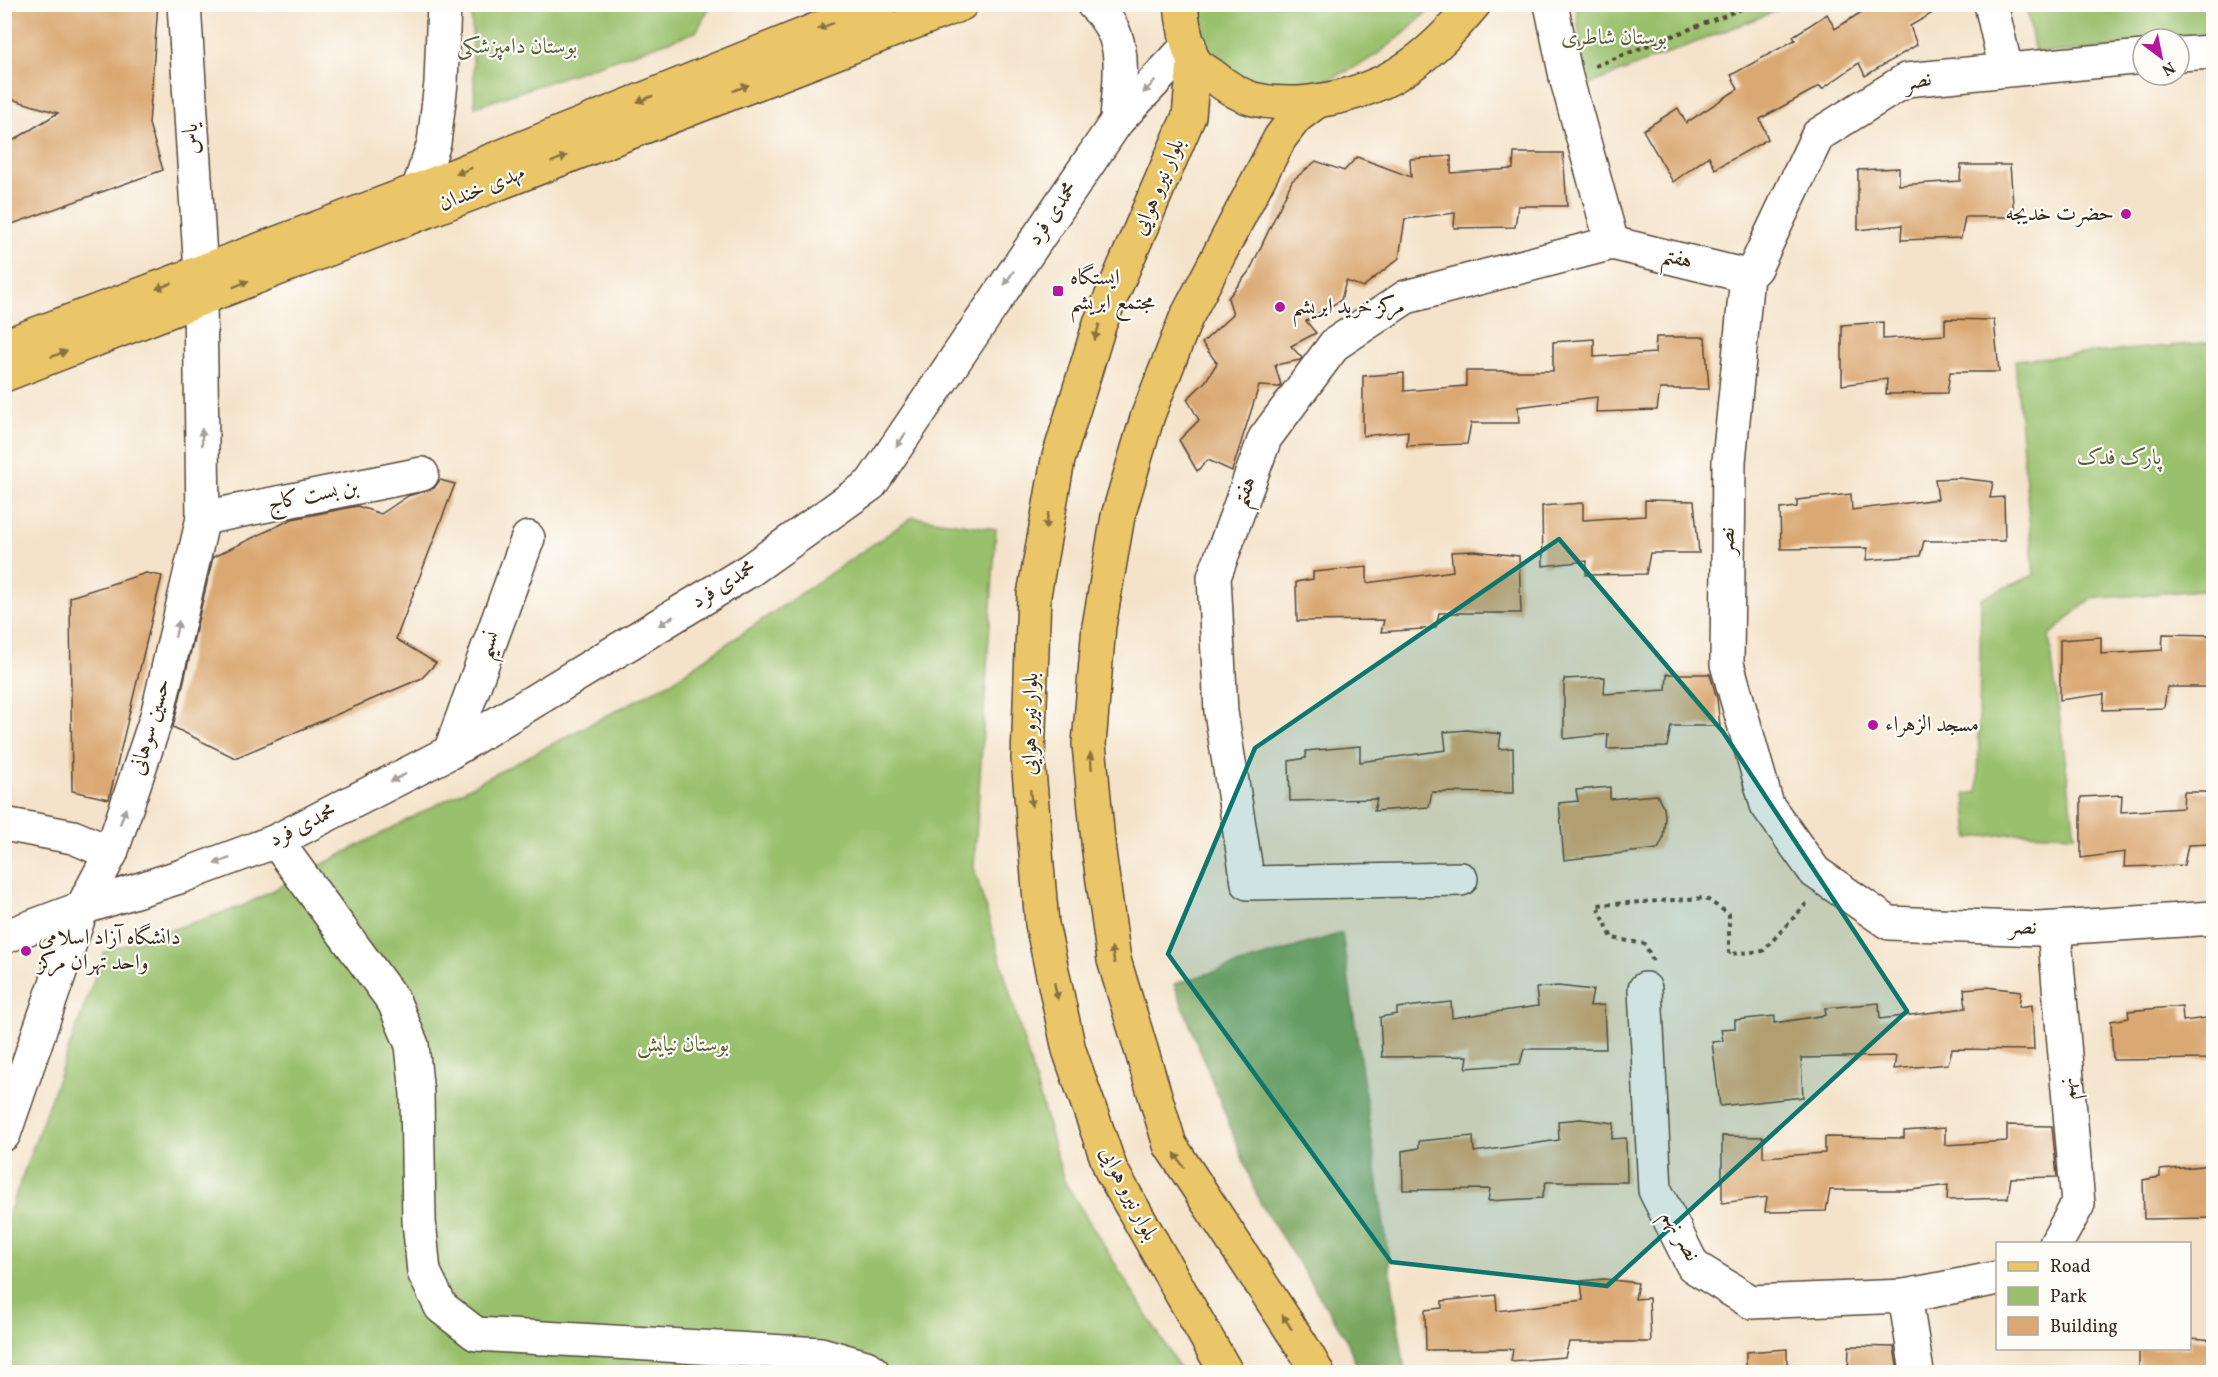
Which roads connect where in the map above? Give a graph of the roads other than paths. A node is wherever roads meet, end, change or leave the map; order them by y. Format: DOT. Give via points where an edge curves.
graph roads {
  1 [pos="184,4"];
  2 [pos="444,4"];
  3 [pos="880,4"];
  4 [pos="961,4"];
  5 [pos="1093,4"];
  6 [pos="1181,4"];
  7 [pos="1474,4"];
  8 [pos="1551,4"];
  9 [pos="1991,4"];
  10 [pos="2214,52"];
  11 [pos="1192,53"];
  12 [pos="2191,53"];
  13 [pos="2131,58"];
  14 [pos="2006,70"];
  15 [pos="1316,102"];
  16 [pos="1117,121"];
  17 [pos="418,190"];
  18 [pos="1612,243"];
  19 [pos="1747,276"];
  20 [pos="200,286"];
  21 [pos="4,346"];
  22 [pos="4,375"];
  23 [pos="422,474"];
  24 [pos="203,518"];
  25 [pos="528,538"];
  26 [pos="450,752"];
  27 [pos="4,824"];
  28 [pos="276,841"];
  29 [pos="111,853"];
  30 [pos="1461,879"];
  31 [pos="82,908"];
  32 [pos="2214,918"];
  33 [pos="2054,928"];
  34 [pos="4,937"];
  35 [pos="1646,988"];
  36 [pos="4,1134"];
  37 [pos="2057,1242"];
  38 [pos="1996,1278"];
  39 [pos="1905,1296"];
  40 [pos="873,1372"];
  41 [pos="1226,1372"];
  42 [pos="1317,1372"];
  43 [pos="1917,1372"];
  1 -- 20 [label="street, یاس"];
  2 -- 17 [label="street" via="434,143"];
  3 -- 17 [label="main road, مهدی خندان, one-way"];
  20 -- 4 [label="main road, مهدی خندان, one-way" via="631,130"];
  5 -- 16 [label="street" via="1116,33 1121,52"];
  6 -- 11 [label="main road, بلوار نیرو هوایی"];
  7 -- 15 [label="main road" via="1426,54 1398,73"];
  8 -- 18 [label="street" via="1566,77"];
  9 -- 14 [label="street"];
  10 -- 12 [label="street"];
  11 -- 15 [label="main road" via="1223,84 1252,99"];
  11 -- 16 [label="street, محمدی فرد, one-way"];
  11 -- 41 [label="main road, بلوار نیرو هوایی, one-way" via="1189,116 1100,323 1058,460 1034,595 1028,759 1042,924 1069,1050 1111,1170"];
  13 -- 14 [label="street, نصر"];
  14 -- 19 [label="street, نصر" via="1906,80 1818,135 1755,268"];
  42 -- 15 [label="main road, one-way" via="1170,1145 1114,960 1089,744 1099,626 1118,516 1148,415 1186,318 1280,138 1296,117"];
  16 -- 26 [label="street, محمدی فرد, one-way" via="872,484 750,570"];
  17 -- 20 [label="main road, مهدی خندان"];
  18 -- 19 [label="street, هفتم"];
  18 -- 30 [label="street, هفتم" via="1406,297 1335,344 1265,438 1214,577 1221,712 1248,883"];
  19 -- 33 [label="street, نصر" via="1729,461 1727,663 1767,805 1815,872 1889,923"];
  20 -- 21 [label="main road, مهدی خندان, one-way"];
  22 -- 20 [label="main road, مهدی خندان, one-way"];
  24 -- 20 [label="street, حسین سوهانی, one-way"];
  23 -- 24 [label="street, بن بست کاج"];
  29 -- 24 [label="street, حسین سوهانی, one-way" via="157,716"];
  25 -- 26 [label="street, نسیم"];
  26 -- 28 [label="street, محمدی فرد, one-way"];
  27 -- 29 [label="street" via="73,837"];
  28 -- 31 [label="street, محمدی فرد, one-way"];
  28 -- 40 [label="street" via="394,1002 412,1045 424,1272 441,1307 476,1334 821,1354 866,1366"];
  29 -- 31 [label="street, حسین سوهانی"];
  31 -- 34 [label="street, محمدی فرد"];
  31 -- 36 [label="street, حسین سوهانی"];
  32 -- 33 [label="street, نصر"];
  33 -- 37 [label="street, نهم" via="2078,1204"];
  35 -- 39 [label="street, نصر نهم" via="1655,1191 1693,1266 1751,1302"];
  38 -- 39 [label="street"];
  39 -- 43 [label="street"];
}
